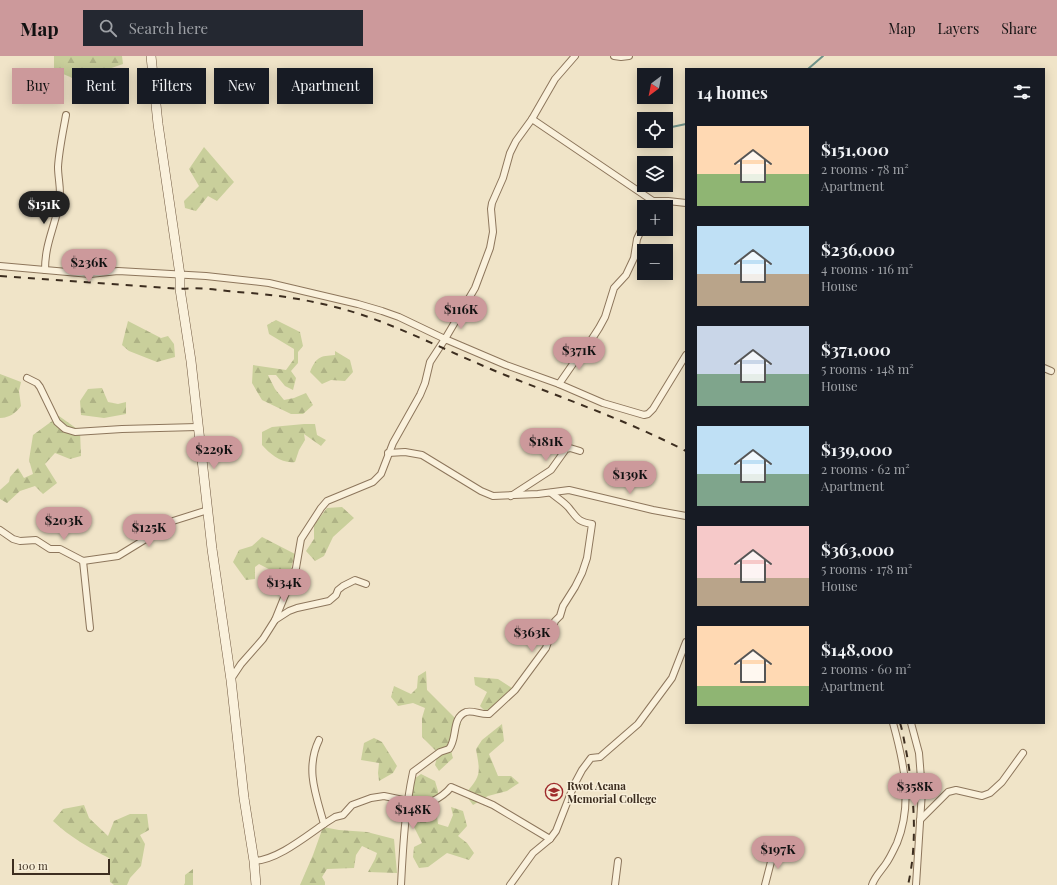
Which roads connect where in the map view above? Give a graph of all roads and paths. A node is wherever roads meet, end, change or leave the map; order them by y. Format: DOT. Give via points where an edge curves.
graph roads {
  1 [pos="151,56"];
  2 [pos="575,56"];
  3 [pos="614,56"];
  4 [pos="629,56"];
  5 [pos="66,115"];
  6 [pos="532,119"];
  7 [pos="646,200"];
  8 [pos="673,202"];
  9 [pos="685,203"];
  10 [pos="639,236"];
  11 [pos="0,266"];
  12 [pos="46,270"];
  13 [pos="180,275"];
  14 [pos="445,339"];
  15 [pos="685,357"];
  16 [pos="1045,368"];
  17 [pos="1051,371"];
  18 [pos="27,378"];
  19 [pos="559,384"];
  20 [pos="197,427"];
  21 [pos="580,452"];
  22 [pos="388,453"];
  23 [pos="551,493"];
  24 [pos="511,496"];
  25 [pos="208,510"];
  26 [pos="685,516"];
  27 [pos="0,530"];
  28 [pos="83,561"];
  29 [pos="366,584"];
  30 [pos="275,620"];
  31 [pos="90,628"];
  32 [pos="685,645"];
  33 [pos="231,680"];
  34 [pos="893,724"];
  35 [pos="911,724"];
  36 [pos="319,740"];
  37 [pos="1023,753"];
  38 [pos="408,801"];
  39 [pos="407,810"];
  40 [pos="920,820"];
  41 [pos="324,824"];
  42 [pos="550,839"];
  43 [pos="794,846"];
  44 [pos="254,861"];
  45 [pos="618,861"];
  46 [pos="256,885"];
  47 [pos="401,885"];
  48 [pos="510,885"];
  49 [pos="615,885"];
  50 [pos="765,885"];
  51 [pos="872,885"];
  52 [pos="916,885"];
  1 -- 13 [label="street"];
  2 -- 6 [label="street" via="555,79"];
  3 -- 4 [label="street"];
  5 -- 12 [label="street" via="58,166 59,203 48,240"];
  6 -- 7 [label="street"];
  6 -- 14 [label="street" via="512,147 492,203 492,242 483,268"];
  8 -- 9 [label="street"];
  10 -- 19 [label="street" via="632,262 626,275 614,288 605,317"];
  11 -- 12 [label="street"];
  12 -- 13 [label="street" via="90,274 118,271"];
  13 -- 14 [label="street" via="270,283 307,291 382,311"];
  13 -- 20 [label="street"];
  14 -- 19 [label="street" via="506,366"];
  14 -- 22 [label="street" via="430,362 416,404"];
  15 -- 19 [label="street" via="648,414 638,414 603,403"];
  16 -- 17 [label="street"];
  18 -- 20 [label="street" via="37,383 57,422 70,431"];
  20 -- 25 [label="street"];
  21 -- 24 [label="street" via="566,449 551,470"];
  22 -- 24 [label="street" via="422,455 488,494"];
  22 -- 30 [label="street" via="383,470 376,480 327,502 321,508 301,540 296,568"];
  23 -- 24 [label="street"];
  23 -- 26 [label="street" via="569,490"];
  23 -- 38 [label="street" via="568,507 574,516 584,523 592,524 587,558 576,586 555,621 546,648 515,690 491,713 484,715 468,712 460,717 452,746 413,772"];
  25 -- 28 [label="street" via="173,521 118,556"];
  25 -- 33 [label="street"];
  27 -- 28 [label="street" via="20,541 36,540 50,549 60,549"];
  28 -- 31 [label="street"];
  29 -- 30 [label="street" via="355,580 340,588 329,601 289,611"];
  30 -- 33 [label="street"];
  32 -- 42 [label="street" via="672,678 638,724 600,757 591,758 582,770 556,832"];
  33 -- 44 [label="street"];
  34 -- 51 [label="street" via="905,773 905,815 897,843"];
  35 -- 40 [label="street" via="919,753 922,791"];
  36 -- 41 [label="street" via="313,759 312,784"];
  37 -- 40 [label="street" via="1002,782 990,793 982,796 956,790 948,792"];
  38 -- 39 [label="street"];
  38 -- 41 [label="street" via="384,796 370,798 352,805 343,815 334,817"];
  39 -- 42 [label="street" via="427,804 451,787 493,806"];
  39 -- 47 [label="street"];
  40 -- 52 [label="street"];
  41 -- 44 [label="street" via="273,857"];
  42 -- 48 [label="street" via="533,853"];
  43 -- 50 [label="street" via="773,854"];
  44 -- 46 [label="street"];
  45 -- 49 [label="street"];
}
